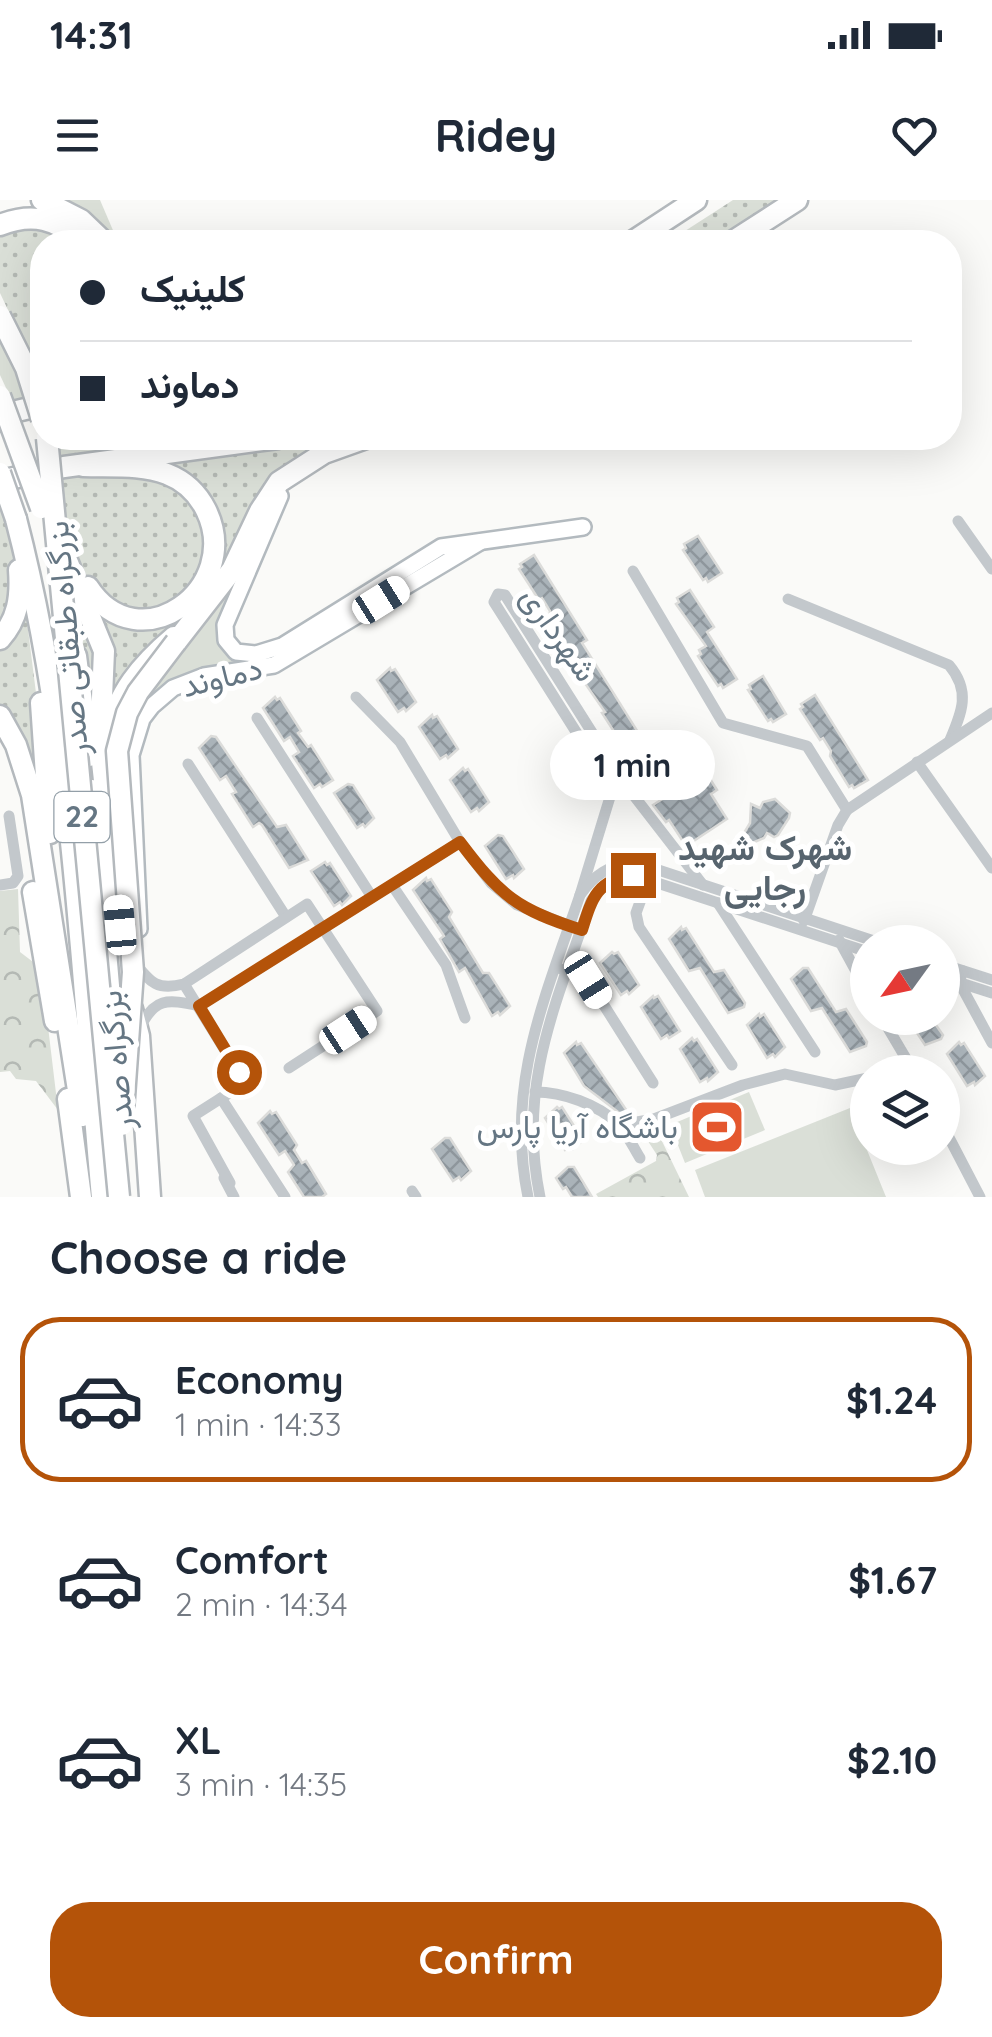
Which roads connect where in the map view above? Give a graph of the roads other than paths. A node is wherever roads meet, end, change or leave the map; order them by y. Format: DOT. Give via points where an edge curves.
graph roads {
  1 [pos="42,200"];
  2 [pos="696,200"];
  3 [pos="797,200"];
  4 [pos="0,224"];
  5 [pos="66,230"];
  6 [pos="91,230"];
  7 [pos="650,230"];
  8 [pos="751,230"];
  9 [pos="0,316"];
  10 [pos="30,381"];
  11 [pos="0,396"];
  12 [pos="48,450"];
  13 [pos="194,450"];
  14 [pos="332,450"];
  15 [pos="303,465"];
  16 [pos="82,466"];
  17 [pos="0,473"];
  18 [pos="0,481"];
  19 [pos="41,508"];
  20 [pos="16,518"];
  21 [pos="958,521"];
  22 [pos="583,528"];
  23 [pos="480,542"];
  24 [pos="63,545"];
  25 [pos="992,569"];
  26 [pos="633,571"];
  27 [pos="788,599"];
  28 [pos="194,620"];
  29 [pos="40,621"];
  30 [pos="0,639"];
  31 [pos="356,696"];
  32 [pos="992,713"];
  33 [pos="0,716"];
  34 [pos="257,718"];
  35 [pos="950,740"];
  36 [pos="0,745"];
  37 [pos="603,747"];
  38 [pos="590,754"];
  39 [pos="917,762"];
  40 [pos="188,764"];
  41 [pos="104,778"];
  42 [pos="624,783"];
  43 [pos="610,790"];
  44 [pos="847,810"];
  45 [pos="9,816"];
  46 [pos="460,842"];
  47 [pos="992,868"];
  48 [pos="648,880"];
  49 [pos="7,884"];
  50 [pos="392,885"];
  51 [pos="703,885"];
  52 [pos="580,896"];
  53 [pos="372,897"];
  54 [pos="718,903"];
  55 [pos="286,917"];
  56 [pos="803,924"];
  57 [pos="323,928"];
  58 [pos="576,928"];
  59 [pos="56,936"];
  60 [pos="840,937"];
  61 [pos="850,938"];
  62 [pos="850,942"];
  63 [pos="122,947"];
  64 [pos="850,957"];
  65 [pos="138,966"];
  66 [pos="561,969"];
  67 [pos="961,976"];
  68 [pos="992,980"];
  69 [pos="184,984"];
  70 [pos="992,993"];
  71 [pos="199,1006"];
  72 [pos="465,1018"];
  73 [pos="139,1033"];
  74 [pos="992,1043"];
  75 [pos="815,1052"];
  76 [pos="732,1065"];
  77 [pos="289,1068"];
  78 [pos="850,1082"];
  79 [pos="653,1083"];
  80 [pos="535,1092"];
  81 [pos="221,1098"];
  82 [pos="193,1116"];
  83 [pos="620,1125"];
  84 [pos="640,1158"];
  85 [pos="960,1159"];
  86 [pos="230,1183"];
  87 [pos="81,1197"];
  88 [pos="94,1197"];
  89 [pos="102,1197"];
  90 [pos="124,1197"];
  91 [pos="150,1197"];
  92 [pos="234,1197"];
  93 [pos="284,1197"];
  94 [pos="528,1197"];
  95 [pos="540,1197"];
  96 [pos="980,1197"];
  1 -- 6 [label="highway"];
  2 -- 7 [label="highway"];
  3 -- 8 [label="highway"];
  4 -- 5 [label="highway" via="32,216"];
  9 -- 10 [label="highway, bridge"];
  11 -- 19 [label="highway, bridge"];
  12 -- 90 [label="highway, بزرگراه طبقاتی صدر / 22, bridge"];
  13 -- 16 [label="highway"];
  14 -- 15 [label="highway"];
  15 -- 23 [label="main road, دماوند" via="270,514 225,625 236,652 282,646 441,547"];
  15 -- 28 [label="highway" via="279,482 232,570"];
  16 -- 18 [label="highway"];
  16 -- 24 [label="highway" via="152,470 186,484 208,514 213,561 200,589 178,609 160,618 131,619 104,608"];
  17 -- 20 [label="highway, 22, bridge"];
  19 -- 24 [label="highway"];
  19 -- 90 [label="highway, بزرگراه صدر" via="81,687"];
  20 -- 29 [label="highway, بزرگراه صدر / 22"];
  20 -- 30 [label="highway" via="20,596"];
  21 -- 25 [label="street"];
  22 -- 23 [label="main road, دماوند"];
  23 -- 65 [label="main road, دماوند" via="274,664 194,678 152,706 131,755"];
  24 -- 41 [label="highway" via="104,651"];
  26 -- 44 [label="street" via="723,723 807,746"];
  27 -- 35 [label="street" via="949,665 964,693"];
  28 -- 41 [label="highway" via="146,662 124,693"];
  28 -- 90 [label="highway, bridge" via="138,692 117,751 133,972 123,1094"];
  29 -- 59 [label="highway, 22"];
  29 -- 89 [label="highway, بزرگراه صدر" via="64,791"];
  31 -- 46 [label="street" via="400,742"];
  32 -- 35 [label="street"];
  33 -- 59 [label="highway" via="30,784"];
  34 -- 53 [label="street"];
  35 -- 39 [label="street"];
  36 -- 87 [label="highway" via="20,797"];
  37 -- 38 [label="street"];
  37 -- 38 [label="street, شهرداری" via="505,595 496,595 494,602"];
  37 -- 42 [label="street, شهرداری"];
  38 -- 43 [label="street, شهرداری"];
  39 -- 44 [label="street"];
  39 -- 47 [label="street"];
  40 -- 55 [label="street"];
  41 -- 63 [label="highway"];
  42 -- 43 [label="street"];
  42 -- 51 [label="street, شهرداری"];
  43 -- 52 [label="street"];
  44 -- 56 [label="street"];
  45 -- 49 [label="street" via="18,876"];
  46 -- 50 [label="street"];
  46 -- 58 [label="street" via="517,905"];
  48 -- 54 [label="street"];
  48 -- 58 [label="street" via="616,877 602,886"];
  48 -- 76 [label="street" via="636,913 639,927"];
  50 -- 53 [label="street"];
  50 -- 72 [label="street" via="446,965"];
  51 -- 52 [label="street" via="634,862 593,877"];
  51 -- 56 [label="street"];
  52 -- 58 [label="street"];
  53 -- 57 [label="street"];
  54 -- 56 [label="street"];
  54 -- 75 [label="street"];
  55 -- 57 [label="street" via="307,904"];
  55 -- 69 [label="street"];
  56 -- 60 [label="street"];
  57 -- 71 [label="street"];
  57 -- 77 [label="street" via="377,1011"];
  58 -- 66 [label="street"];
  59 -- 88 [label="highway, 22"];
  60 -- 61 [label="street"];
  60 -- 62 [label="street"];
  60 -- 64 [label="street"];
  63 -- 65 [label="street"];
  63 -- 73 [label="highway"];
  65 -- 69 [label="street" via="156,984"];
  65 -- 73 [label="main road, دماوند"];
  66 -- 79 [label="street" via="588,980"];
  66 -- 80 [label="street"];
  66 -- 94 [label="street" via="525,1065 521,1137"];
  67 -- 68 [label="street"];
  67 -- 70 [label="street"];
  67 -- 74 [label="street"];
  69 -- 71 [label="street"];
  71 -- 73 [label="street" via="166,1001 149,1012"];
  71 -- 81 [label="street" via="241,1076 237,1088"];
  73 -- 91 [label="highway"];
  78 -- 83 [label="street" via="785,1074"];
  80 -- 83 [label="street" via="593,1106"];
  80 -- 95 [label="street"];
  81 -- 82 [label="street"];
  81 -- 93 [label="street"];
  82 -- 86 [label="street"];
  82 -- 92 [label="street"];
  83 -- 84 [label="street"];
  85 -- 96 [label="street"];
}
